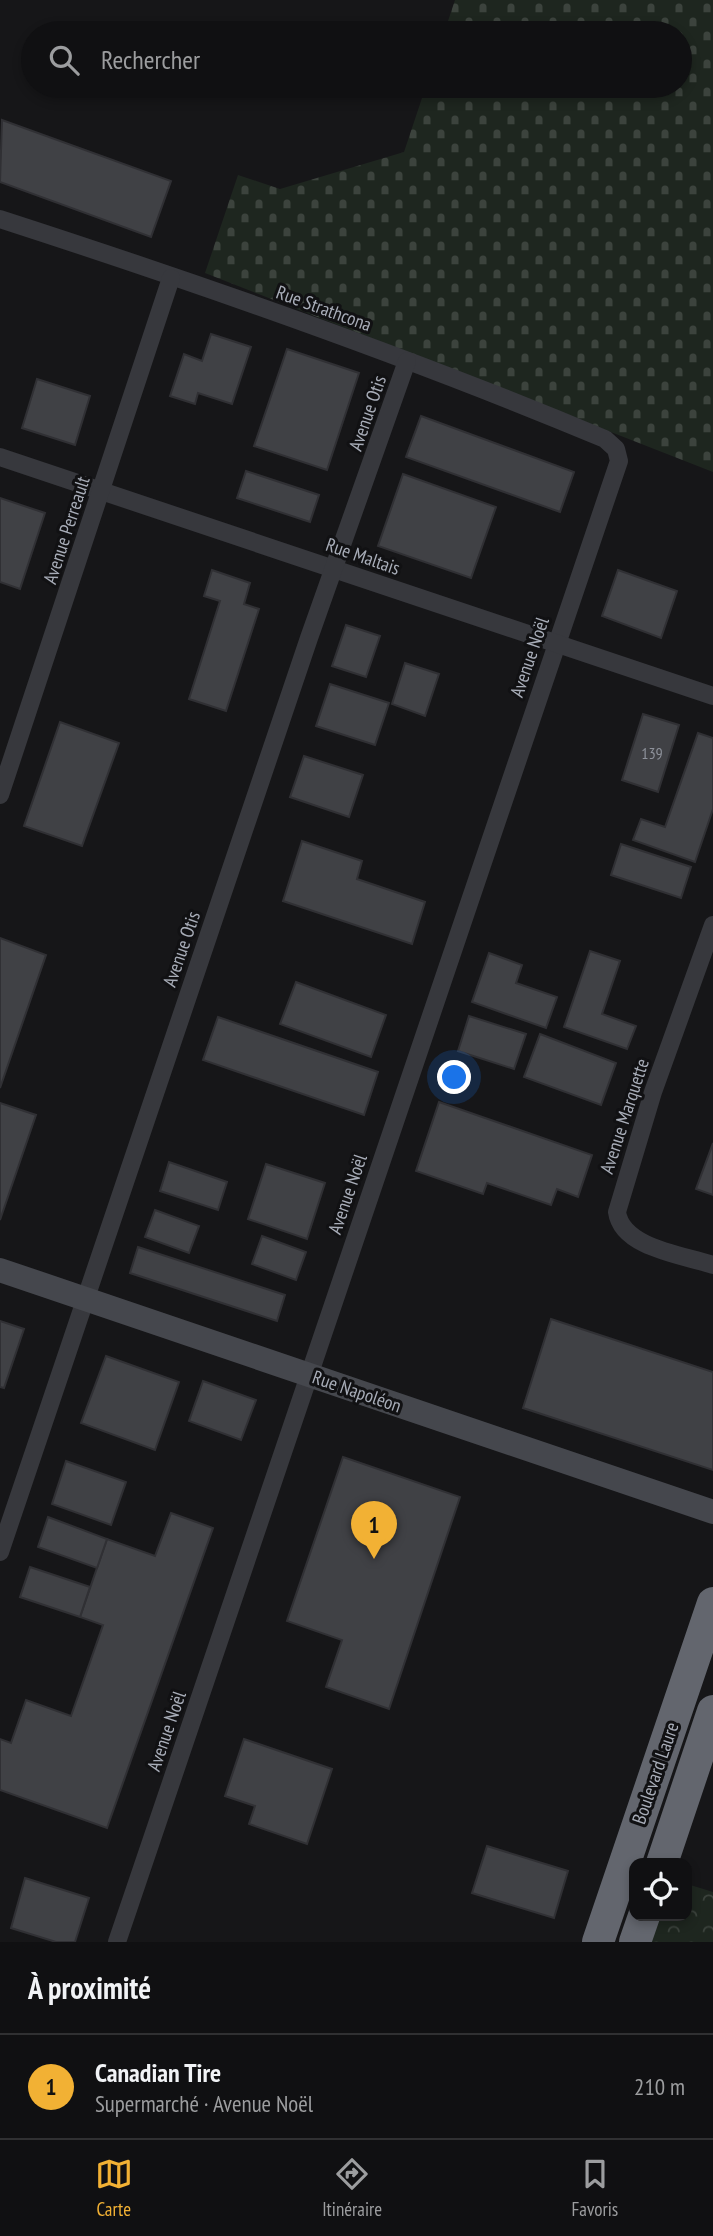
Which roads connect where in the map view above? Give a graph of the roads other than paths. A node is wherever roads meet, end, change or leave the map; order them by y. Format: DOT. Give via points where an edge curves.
graph roads {
  1 [pos="0,219"];
  2 [pos="171,278"];
  3 [pos="407,361"];
  4 [pos="0,457"];
  5 [pos="619,460"];
  6 [pos="101,491"];
  7 [pos="335,569"];
  8 [pos="556,643"];
  9 [pos="713,696"];
  10 [pos="7,758"];
  11 [pos="0,795"];
  12 [pos="713,925"];
  13 [pos="713,1265"];
  14 [pos="0,1270"];
  15 [pos="86,1299"];
  16 [pos="309,1374"];
  17 [pos="713,1511"];
  18 [pos="0,1552"];
  19 [pos="713,1603"];
  20 [pos="713,1711"];
  21 [pos="664,1858"];
  22 [pos="642,1921"];
  23 [pos="117,1942"];
  24 [pos="598,1942"];
  25 [pos="635,1942"];
  1 -- 2 [label="street, Rue Strathcona"];
  2 -- 3 [label="street, Rue Strathcona"];
  2 -- 6 [label="street, Avenue Perreault"];
  3 -- 5 [label="street, Rue Strathcona" via="604,439"];
  3 -- 7 [label="street, Avenue Otis"];
  4 -- 6 [label="street, Rue Maltais"];
  5 -- 8 [label="street, Avenue Noël"];
  6 -- 7 [label="street, Rue Maltais"];
  6 -- 10 [label="street, Avenue Perreault"];
  7 -- 8 [label="street, Rue Maltais"];
  7 -- 15 [label="street, Avenue Otis"];
  8 -- 9 [label="street, Rue Maltais"];
  8 -- 16 [label="street, Avenue Noël"];
  10 -- 11 [label="street, Avenue Perreault"];
  12 -- 13 [label="street, Avenue Marquette" via="653,1092 617,1212 619,1224 631,1236"];
  14 -- 15 [label="street, Rue Napoléon"];
  15 -- 16 [label="street, Rue Napoléon"];
  15 -- 18 [label="street, Avenue Otis"];
  16 -- 17 [label="street, Rue Napoléon"];
  16 -- 23 [label="street, Avenue Noël"];
  19 -- 24 [label="highway, Boulevard Laure"];
  20 -- 21 [label="highway, Boulevard Laure"];
  22 -- 25 [label="highway"];
}
